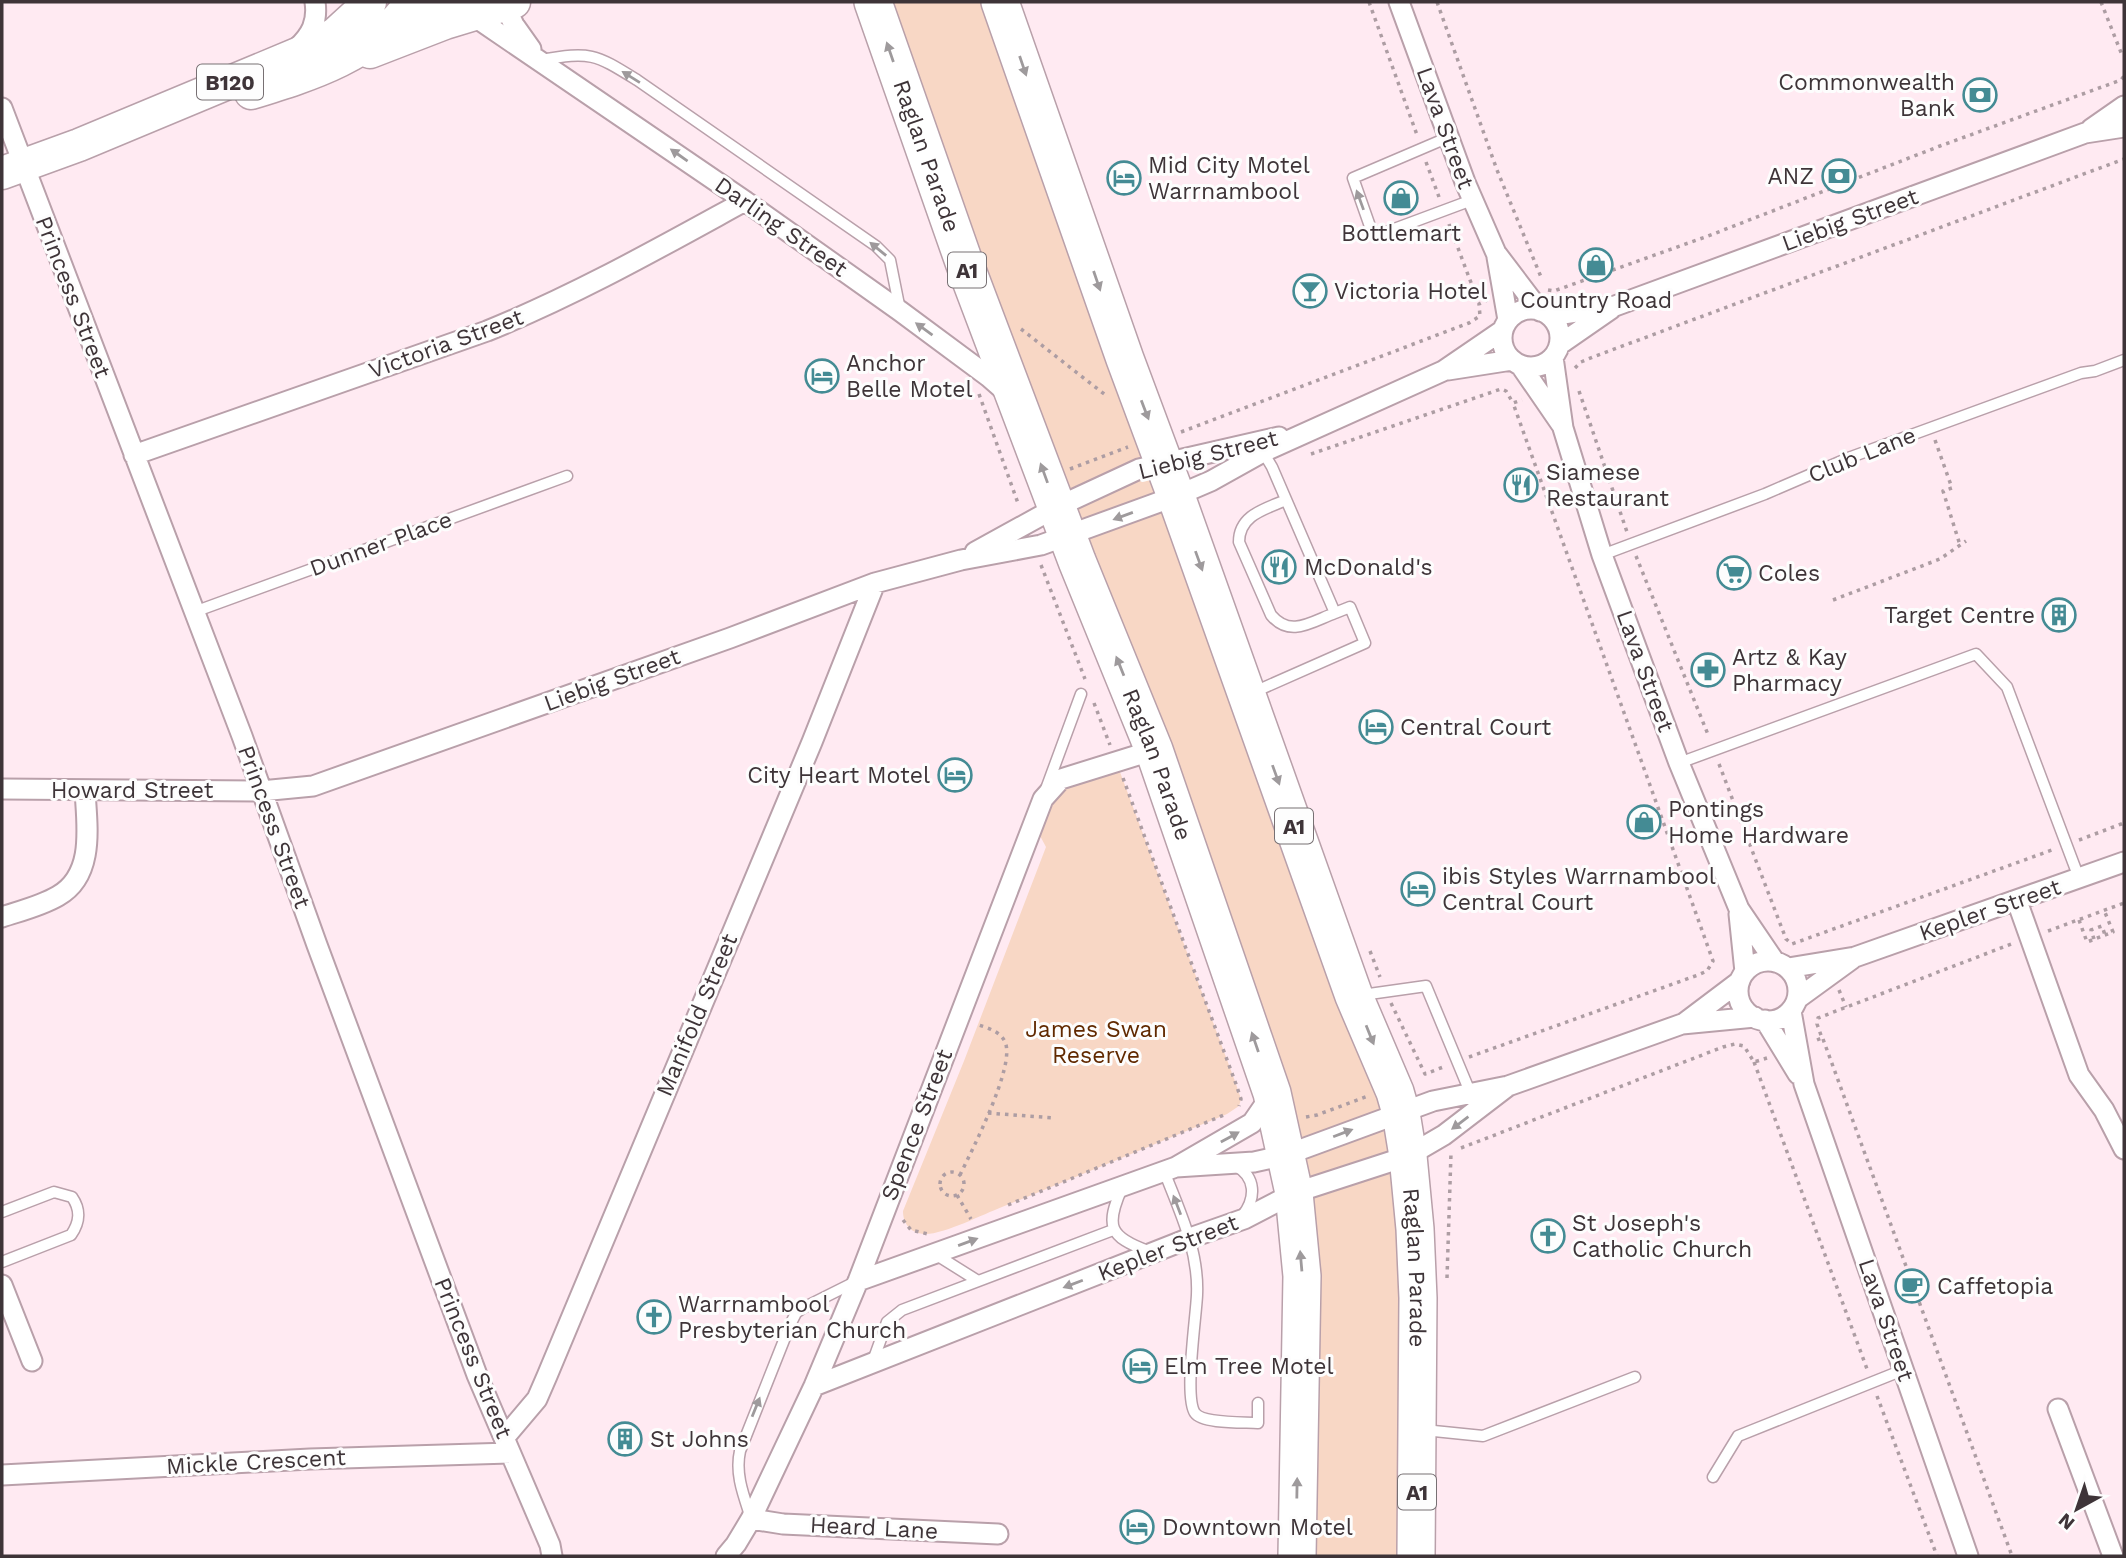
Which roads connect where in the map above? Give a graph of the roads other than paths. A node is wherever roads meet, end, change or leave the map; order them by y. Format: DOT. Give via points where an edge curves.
graph roads {
  1 [pos="315,2"];
  2 [pos="370,2"];
  3 [pos="409,2"];
  4 [pos="873,2"];
  5 [pos="1000,2"];
  6 [pos="1398,2"];
  7 [pos="508,3"];
  8 [pos="472,15"];
  9 [pos="541,60"];
  10 [pos="299,66"];
  11 [pos="2124,106"];
  12 [pos="2,108"];
  13 [pos="2124,127"];
  14 [pos="2085,133"];
  15 [pos="1449,138"];
  16 [pos="12,169"];
  17 [pos="1472,200"];
  18 [pos="745,201"];
  19 [pos="1512,289"];
  20 [pos="1615,306"];
  21 [pos="900,311"];
  22 [pos="1545,314"];
  23 [pos="1506,325"];
  24 [pos="1556,351"];
  25 [pos="2124,359"];
  26 [pos="1517,363"];
  27 [pos="1443,371"];
  28 [pos="1557,386"];
  29 [pos="1016,401"];
  30 [pos="1307,432"];
  31 [pos="1142,445"];
  32 [pos="1263,452"];
  33 [pos="134,455"];
  34 [pos="567,475"];
  35 [pos="1177,496"];
  36 [pos="1286,500"];
  37 [pos="1057,507"];
  38 [pos="1602,555"];
  39 [pos="961,560"];
  40 [pos="875,583"];
  41 [pos="194,612"];
  42 [pos="1335,613"];
  43 [pos="1081,694"];
  44 [pos="1247,695"];
  45 [pos="1154,750"];
  46 [pos="1679,763"];
  47 [pos="2,789"];
  48 [pos="85,791"];
  49 [pos="261,791"];
  50 [pos="1038,811"];
  51 [pos="2124,862"];
  52 [pos="2079,879"];
  53 [pos="2017,901"];
  54 [pos="1739,909"];
  55 [pos="2,917"];
  56 [pos="1855,957"];
  57 [pos="1781,965"];
  58 [pos="1742,977"];
  59 [pos="1370,994"];
  60 [pos="1794,1005"];
  61 [pos="1760,1018"];
  62 [pos="1682,1024"];
  63 [pos="1804,1084"];
  64 [pos="1508,1086"];
  65 [pos="1470,1092"];
  66 [pos="1396,1099"];
  67 [pos="1279,1123"];
  68 [pos="2124,1149"];
  69 [pos="1408,1156"];
  70 [pos="1229,1163"];
  71 [pos="1170,1169"];
  72 [pos="1122,1186"];
  73 [pos="1294,1193"];
  74 [pos="2,1212"];
  75 [pos="1237,1221"];
  76 [pos="1113,1230"];
  77 [pos="1190,1238"];
  78 [pos="1152,1253"];
  79 [pos="934,1254"];
  80 [pos="2,1262"];
  81 [pos="858,1281"];
  82 [pos="978,1281"];
  83 [pos="2,1285"];
  84 [pos="32,1361"];
  85 [pos="872,1363"];
  86 [pos="1903,1370"];
  87 [pos="1635,1377"];
  88 [pos="814,1386"];
  89 [pos="1258,1403"];
  90 [pos="2058,1409"];
  91 [pos="1417,1429"];
  92 [pos="507,1445"];
  93 [pos="2,1475"];
  94 [pos="1713,1477"];
  95 [pos="751,1519"];
  96 [pos="998,1534"];
  97 [pos="553,1552"];
  98 [pos="726,1556"];
  99 [pos="1297,1556"];
  100 [pos="1416,1556"];
  101 [pos="1968,1556"];
  102 [pos="2113,1556"];
  1 -- 10 [label="street" via="313,28 302,44"];
  2 -- 10 [label="main road, B120"];
  3 -- 8 [label="street, B120"];
  3 -- 10 [label="main road, B120" via="401,16 347,57"];
  29 -- 4 [label="highway, Raglan Parade / A1, one-way"];
  5 -- 31 [label="highway, Raglan Parade / A1, one-way" via="1125,359"];
  6 -- 15 [label="street, Lava Street"];
  7 -- 8 [label="main road, B120"];
  7 -- 9 [label="street, Darling Street" via="520,35"];
  8 -- 9 [label="street, Darling Street"];
  8 -- 10 [label="main road, B120"];
  18 -- 9 [label="street, Darling Street, one-way"];
  21 -- 9 [label="lane, one-way" via="890,260 876,246 603,60 585,55"];
  10 -- 16 [label="main road, B120"];
  11 -- 14 [label="street, Liebig Street"];
  12 -- 16 [label="street, Princess Street"];
  13 -- 14 [label="street, Liebig Street"];
  14 -- 20 [label="street, Liebig Street"];
  15 -- 17 [label="street, Lava Street"];
  17 -- 15 [label="lane, one-way" via="1378,235 1372,232 1353,178"];
  16 -- 33 [label="street, Princess Street"];
  17 -- 19 [label="street, Lava Street"];
  18 -- 21 [label="street, Darling Street"];
  18 -- 33 [label="street, Victoria Street" via="622,269 528,314"];
  19 -- 22 [label="street, Lava Street"];
  19 -- 23 [label="street, Lava Street"];
  20 -- 22 [label="street, Liebig Street"];
  20 -- 24 [label="street, Liebig Street"];
  29 -- 21 [label="street, Darling Street, one-way"];
  22 -- 23 [label="street" via="1523,310"];
  22 -- 24 [label="street" via="1559,329"];
  23 -- 26 [label="street" via="1503,347"];
  23 -- 27 [label="street, Liebig Street"];
  24 -- 26 [label="street" via="1539,366"];
  24 -- 28 [label="street, Lava Street"];
  25 -- 38 [label="lane, Club Lane" via="1851,457"];
  26 -- 27 [label="street, Liebig Street"];
  26 -- 28 [label="street, Lava Street"];
  27 -- 30 [label="street, Liebig Street"];
  28 -- 38 [label="street, Lava Street" via="1563,428"];
  37 -- 29 [label="highway, Raglan Parade / A1, one-way"];
  30 -- 31 [label="street, Liebig Street"];
  30 -- 32 [label="street, Liebig Street"];
  31 -- 35 [label="highway, Raglan Parade / A1"];
  31 -- 37 [label="street, Liebig Street" via="1139,469"];
  32 -- 35 [label="street, Liebig Street"];
  32 -- 36 [label="lane"];
  33 -- 41 [label="street, Princess Street"];
  34 -- 41 [label="lane, Dunner Place"];
  35 -- 37 [label="street, Liebig Street, one-way"];
  35 -- 44 [label="highway, Raglan Parade / A1, one-way"];
  36 -- 42 [label="lane"];
  36 -- 42 [label="lane" via="1244,522 1239,542 1279,625 1295,628"];
  37 -- 39 [label="street, Liebig Street"];
  37 -- 39 [label="street, Liebig Street" via="1041,545"];
  45 -- 37 [label="highway, Raglan Parade / A1, one-way"];
  38 -- 46 [label="street, Lava Street"];
  39 -- 40 [label="street, Liebig Street"];
  40 -- 49 [label="street, Liebig Street" via="347,775 313,786"];
  40 -- 92 [label="street, Manifold Street" via="547,1376"];
  41 -- 49 [label="street, Princess Street"];
  42 -- 44 [label="lane" via="1350,607 1365,643"];
  43 -- 50 [label="lane"];
  44 -- 59 [label="highway, Raglan Parade / A1, one-way"];
  45 -- 50 [label="street, Spence Street" via="1061,779"];
  67 -- 45 [label="highway, Raglan Parade / A1, one-way"];
  46 -- 52 [label="lane" via="1976,654 2007,687"];
  46 -- 54 [label="street, Lava Street"];
  47 -- 48 [label="street, Howard Street"];
  48 -- 49 [label="street, Howard Street"];
  48 -- 55 [label="street" via="87,840 74,881 56,898"];
  49 -- 92 [label="street, Princess Street" via="472,1362"];
  50 -- 81 [label="street, Spence Street"];
  51 -- 52 [label="street, Kepler Street"];
  52 -- 53 [label="street, Kepler Street"];
  53 -- 56 [label="street, Kepler Street"];
  53 -- 68 [label="street" via="2079,1075"];
  54 -- 57 [label="street, Lava Street"];
  54 -- 58 [label="street, Lava Street"];
  56 -- 57 [label="street, Kepler Street"];
  56 -- 60 [label="street, Kepler Street"];
  57 -- 58 [label="street" via="1757,963"];
  57 -- 60 [label="street" via="1798,986"];
  58 -- 61 [label="street" via="1741,1003"];
  58 -- 62 [label="street, Kepler Street"];
  59 -- 65 [label="lane" via="1426,986"];
  59 -- 66 [label="highway, Raglan Parade / A1, one-way"];
  60 -- 61 [label="street" via="1777,1019"];
  60 -- 63 [label="street, Lava Street"];
  61 -- 62 [label="street, Kepler Street"];
  61 -- 63 [label="street, Lava Street"];
  62 -- 64 [label="street, Kepler Street"];
  63 -- 86 [label="street, Lava Street"];
  64 -- 65 [label="street, Kepler Street"];
  64 -- 69 [label="street, Kepler Street, one-way"];
  65 -- 66 [label="street, Kepler Street" via="1433,1101"];
  67 -- 66 [label="street, Kepler Street, one-way"];
  66 -- 69 [label="highway, Raglan Parade / A1"];
  67 -- 70 [label="street, Kepler Street" via="1263,1161"];
  71 -- 67 [label="street, Kepler Street, one-way" via="1252,1124"];
  67 -- 73 [label="highway, Raglan Parade / A1"];
  69 -- 73 [label="street, Kepler Street"];
  69 -- 91 [label="highway, Raglan Parade / A1" via="1418,1298"];
  70 -- 71 [label="street, Kepler Street"];
  70 -- 75 [label="lane" via="1242,1169 1252,1186 1251,1203"];
  71 -- 72 [label="street, Kepler Street"];
  77 -- 71 [label="lane, one-way"];
  72 -- 76 [label="lane" via="1113,1211"];
  79 -- 72 [label="street, Kepler Street, one-way"];
  73 -- 75 [label="street, Kepler Street"];
  99 -- 73 [label="highway, Raglan Parade / A1, one-way" via="1302,1276"];
  74 -- 80 [label="lane" via="54,1192 72,1197 79,1212 71,1235"];
  75 -- 77 [label="street, Kepler Street"];
  76 -- 78 [label="lane" via="1125,1242"];
  76 -- 82 [label="lane"];
  77 -- 78 [label="street, Kepler Street"];
  77 -- 89 [label="lane" via="1197,1296 1192,1408 1206,1420 1258,1423"];
  78 -- 85 [label="street, Kepler Street, one-way"];
  79 -- 81 [label="street, Kepler Street"];
  79 -- 82 [label="lane"];
  81 -- 88 [label="street, Spence Street"];
  95 -- 81 [label="lane, one-way" via="739,1480 740,1451 790,1325 803,1308"];
  82 -- 85 [label="lane" via="897,1313 883,1330"];
  83 -- 84 [label="street"];
  85 -- 88 [label="street, Kepler Street"];
  86 -- 94 [label="lane" via="1738,1436"];
  86 -- 101 [label="street, Lava Street"];
  87 -- 91 [label="lane" via="1483,1436"];
  88 -- 95 [label="street, Spence Street"];
  90 -- 102 [label="street"];
  91 -- 100 [label="highway, Raglan Parade / A1"];
  92 -- 93 [label="street, Mickle Crescent"];
  92 -- 97 [label="street, Princess Street"];
  95 -- 96 [label="street, Heard Lane"];
  95 -- 98 [label="street, Spence Street"];
}
